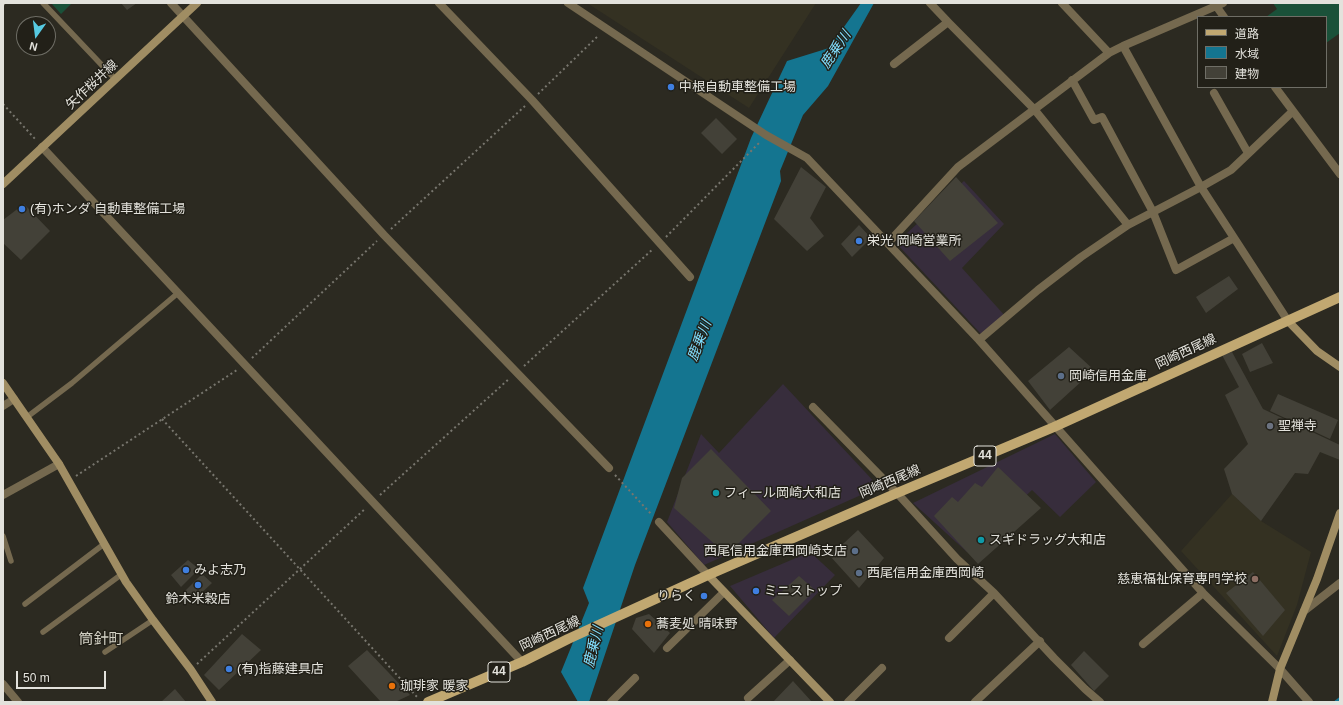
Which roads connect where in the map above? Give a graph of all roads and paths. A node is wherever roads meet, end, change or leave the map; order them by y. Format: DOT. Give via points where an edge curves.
graph roads {
  1 [pos="6,3"];
  2 [pos="43,3"];
  3 [pos="171,3"];
  4 [pos="197,3"];
  5 [pos="439,3"];
  6 [pos="568,3"];
  7 [pos="930,3"];
  8 [pos="1062,3"];
  9 [pos="1218,4"];
  10 [pos="3,5"];
  11 [pos="183,16"];
  12 [pos="1224,16"];
  13 [pos="948,22"];
  14 [pos="606,28"];
  15 [pos="1123,46"];
  16 [pos="1109,54"];
  17 [pos="894,64"];
  18 [pos="115,79"];
  19 [pos="1072,80"];
  20 [pos="1276,88"];
  21 [pos="1214,94"];
  22 [pos="532,100"];
  23 [pos="3,104"];
  24 [pos="1034,109"];
  25 [pos="1293,111"];
  26 [pos="766,136"];
  27 [pos="42,147"];
  28 [pos="1248,153"];
  29 [pos="1339,169"];
  30 [pos="3,184"];
  31 [pos="1201,187"];
  32 [pos="1153,212"];
  33 [pos="1128,224"];
  34 [pos="384,235"];
  35 [pos="1234,238"];
  36 [pos="660,242"];
  37 [pos="888,243"];
  38 [pos="690,277"];
  39 [pos="178,293"];
  40 [pos="1340,297"];
  41 [pos="1288,321"];
  42 [pos="979,340"];
  43 [pos="244,365"];
  44 [pos="1340,367"];
  45 [pos="516,373"];
  46 [pos="3,383"];
  47 [pos="14,399"];
  48 [pos="3,406"];
  49 [pos="813,407"];
  50 [pos="27,417"];
  51 [pos="162,419"];
  52 [pos="1054,427"];
  53 [pos="59,464"];
  54 [pos="609,468"];
  55 [pos="68,481"];
  56 [pos="897,493"];
  57 [pos="3,496"];
  58 [pos="373,502"];
  59 [pos="1340,513"];
  60 [pos="659,522"];
  61 [pos="3,536"];
  62 [pos="104,544"];
  63 [pos="11,562"];
  64 [pos="299,569"];
  65 [pos="122,574"];
  66 [pos="708,575"];
  67 [pos="1340,583"];
  68 [pos="724,592"];
  69 [pos="994,593"];
  70 [pos="1203,593"];
  71 [pos="26,604"];
  72 [pos="1304,611"];
  73 [pos="153,620"];
  74 [pos="42,632"];
  75 [pos="949,638"];
  76 [pos="1040,641"];
  77 [pos="1143,644"];
  78 [pos="667,648"];
  79 [pos="105,652"];
  80 [pos="790,660"];
  81 [pos="522,662"];
  82 [pos="882,668"];
  83 [pos="1280,669"];
  84 [pos="191,670"];
  85 [pos="635,678"];
  86 [pos="3,684"];
  87 [pos="748,698"];
  88 [pos="18,702"];
  89 [pos="212,702"];
  90 [pos="421,702"];
  91 [pos="428,702"];
  92 [pos="611,702"];
  93 [pos="830,702"];
  94 [pos="848,702"];
  95 [pos="975,702"];
  96 [pos="1100,702"];
  97 [pos="1272,702"];
  98 [pos="1309,702"];
  1 -- 10 [label="path"];
  2 -- 18 [label="lane"];
  3 -- 11 [label="street"];
  4 -- 11 [label="street, 矢作桜井線"];
  5 -- 22 [label="street"];
  6 -- 14 [label="street"];
  7 -- 13 [label="street"];
  8 -- 16 [label="street"];
  9 -- 12 [label="street"];
  9 -- 15 [label="street"];
  11 -- 18 [label="street, 矢作桜井線"];
  11 -- 34 [label="street"];
  13 -- 17 [label="street"];
  13 -- 24 [label="street"];
  14 -- 22 [label="path"];
  14 -- 26 [label="street"];
  15 -- 16 [label="street"];
  15 -- 31 [label="street"];
  16 -- 19 [label="street"];
  18 -- 27 [label="street, 矢作桜井線"];
  19 -- 24 [label="street"];
  19 -- 32 [label="street" via="1094,120 1102,117"];
  20 -- 25 [label="street"];
  21 -- 28 [label="street"];
  22 -- 34 [label="path"];
  22 -- 36 [label="street"];
  23 -- 27 [label="path"];
  24 -- 33 [label="street"];
  24 -- 37 [label="street" via="958,167"];
  25 -- 28 [label="street"];
  25 -- 29 [label="street"];
  26 -- 36 [label="path"];
  26 -- 37 [label="street" via="807,158"];
  27 -- 30 [label="street, 矢作桜井線"];
  27 -- 39 [label="street"];
  28 -- 31 [label="street" via="1231,170"];
  31 -- 32 [label="street"];
  31 -- 35 [label="street"];
  32 -- 33 [label="street"];
  32 -- 35 [label="street" via="1176,270"];
  33 -- 42 [label="street" via="1044,285"];
  34 -- 43 [label="path"];
  34 -- 45 [label="street"];
  35 -- 41 [label="street"];
  36 -- 38 [label="street"];
  36 -- 45 [label="path"];
  37 -- 42 [label="street"];
  39 -- 43 [label="street"];
  39 -- 50 [label="lane" via="72,383"];
  40 -- 41 [label="main road, 岡崎西尾線 / 44"];
  41 -- 44 [label="street" via="1317,352"];
  41 -- 52 [label="main road, 岡崎西尾線 / 44"];
  42 -- 52 [label="street"];
  43 -- 51 [label="path"];
  43 -- 58 [label="street"];
  45 -- 54 [label="street"];
  45 -- 58 [label="path"];
  46 -- 47 [label="street"];
  47 -- 48 [label="street"];
  47 -- 50 [label="street"];
  49 -- 56 [label="street"];
  50 -- 53 [label="street"];
  51 -- 55 [label="path"];
  51 -- 64 [label="path"];
  52 -- 56 [label="main road, 岡崎西尾線 / 44"];
  52 -- 70 [label="street"];
  53 -- 55 [label="street"];
  53 -- 57 [label="street"];
  54 -- 60 [label="path"];
  55 -- 62 [label="street"];
  56 -- 66 [label="main road, 岡崎西尾線 / 44"];
  56 -- 69 [label="street" via="957,558"];
  58 -- 64 [label="path"];
  58 -- 81 [label="street"];
  59 -- 72 [label="street"];
  60 -- 66 [label="street"];
  61 -- 63 [label="lane"];
  62 -- 65 [label="street"];
  62 -- 71 [label="lane"];
  64 -- 84 [label="path"];
  64 -- 90 [label="path"];
  65 -- 73 [label="street"];
  65 -- 74 [label="lane"];
  66 -- 68 [label="street"];
  66 -- 81 [label="main road, 岡崎西尾線 / 44"];
  67 -- 72 [label="street"];
  68 -- 78 [label="street"];
  68 -- 80 [label="street"];
  69 -- 75 [label="street"];
  69 -- 76 [label="street"];
  70 -- 77 [label="street"];
  70 -- 83 [label="street"];
  72 -- 83 [label="street"];
  73 -- 79 [label="lane"];
  73 -- 84 [label="street"];
  76 -- 95 [label="street"];
  76 -- 96 [label="street"];
  80 -- 87 [label="street"];
  80 -- 93 [label="street"];
  81 -- 91 [label="main road, 岡崎西尾線 / 44"];
  82 -- 94 [label="street"];
  83 -- 97 [label="street"];
  83 -- 98 [label="street"];
  84 -- 89 [label="street"];
  85 -- 92 [label="street"];
  86 -- 88 [label="street"];
}
